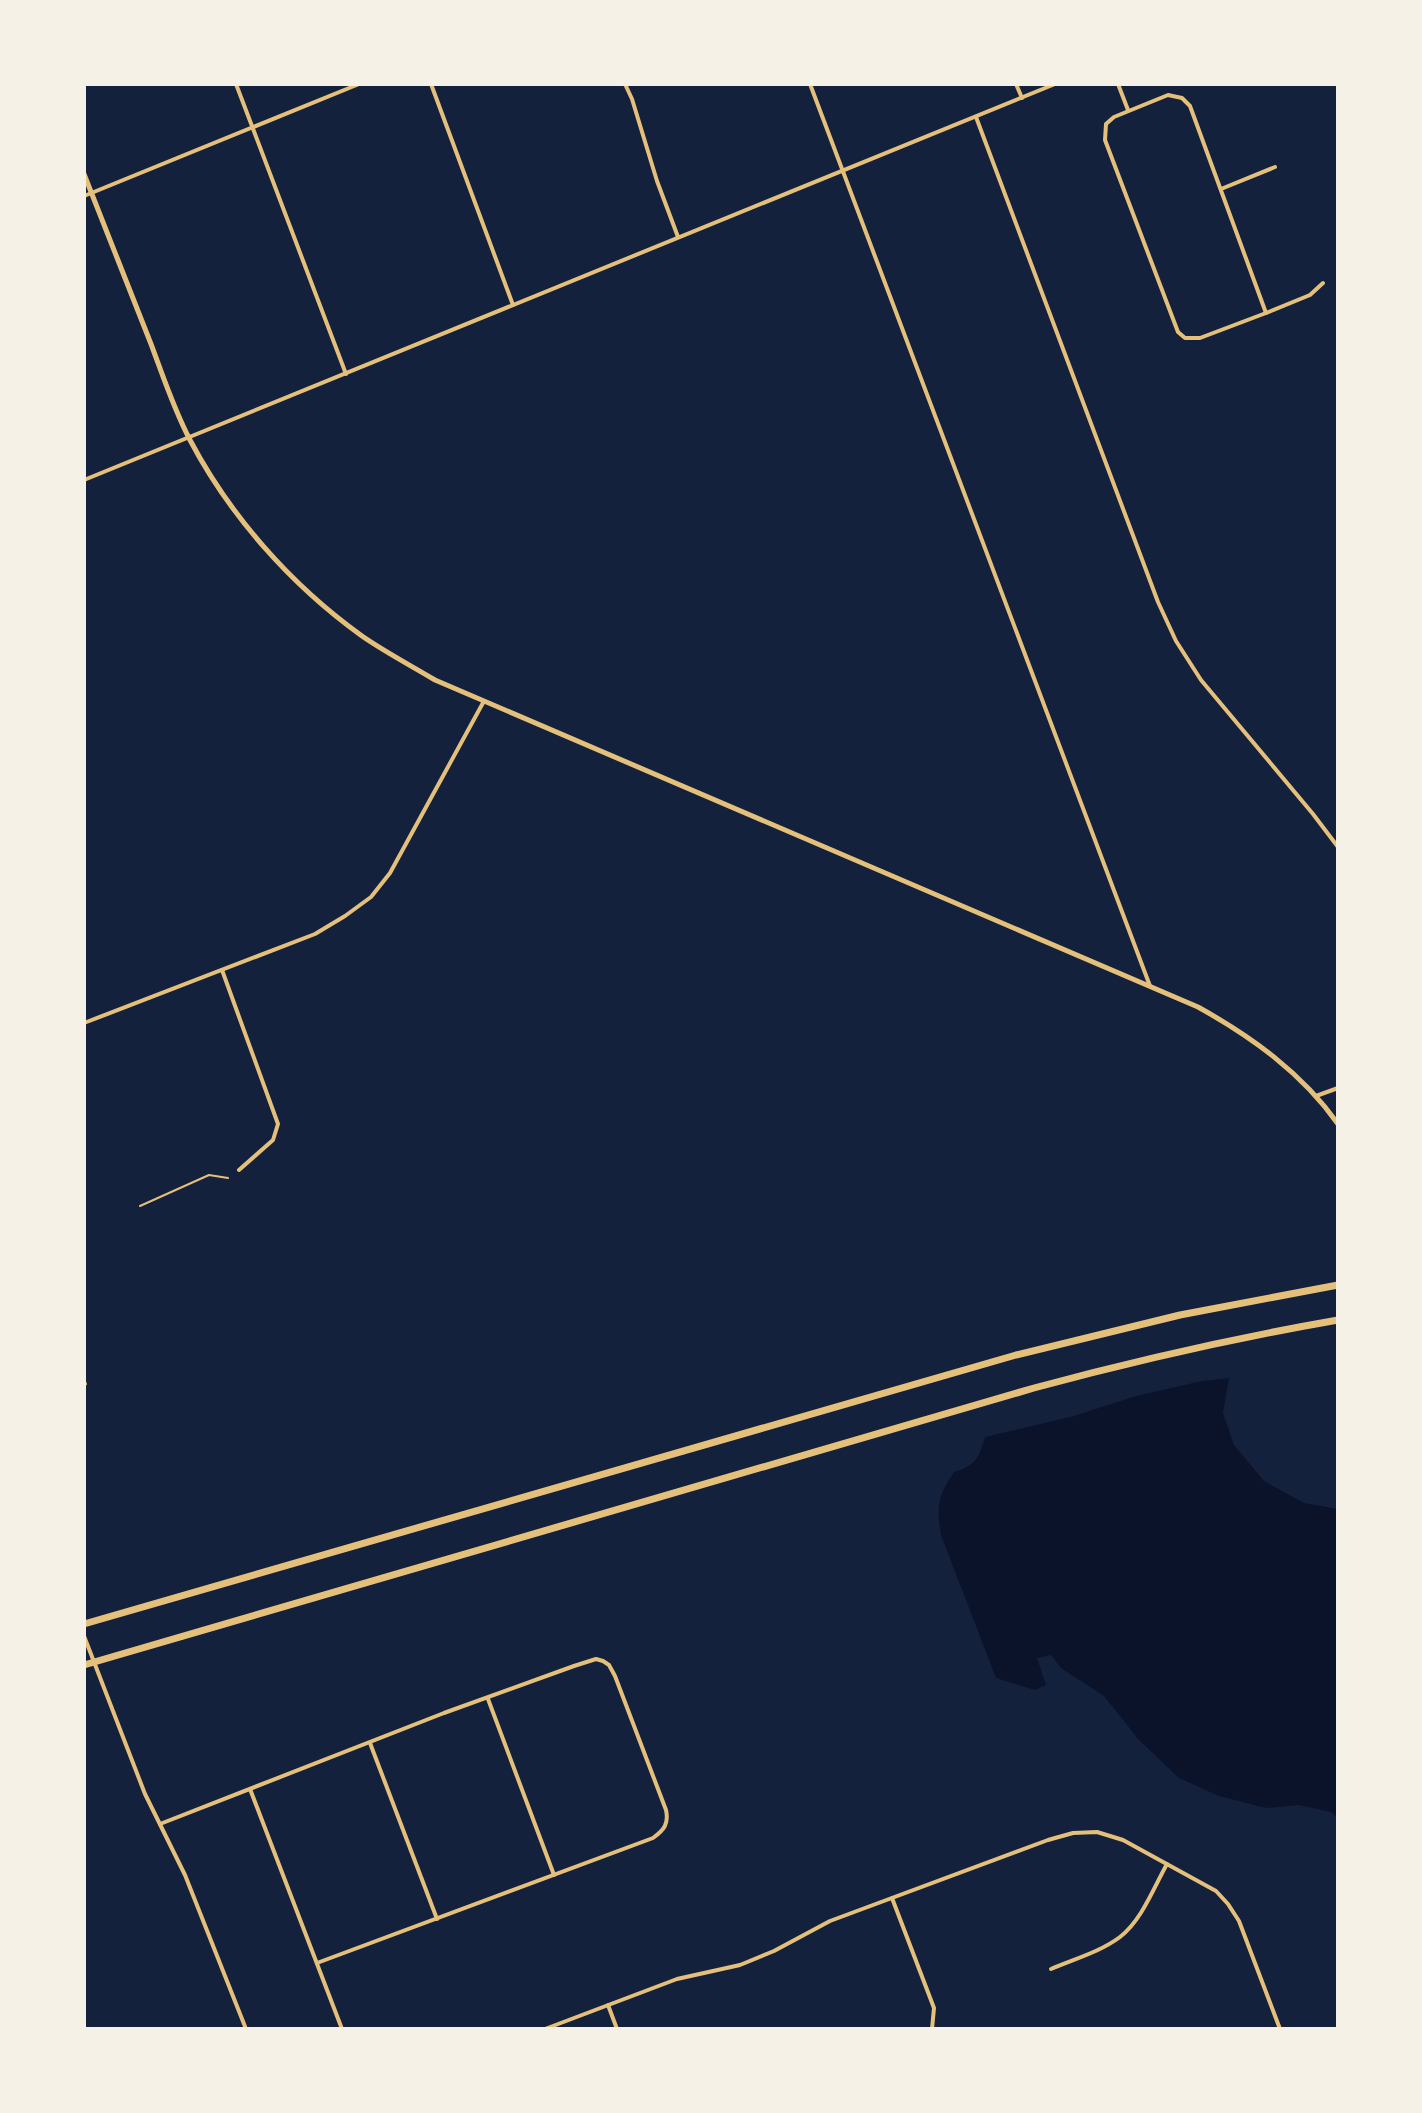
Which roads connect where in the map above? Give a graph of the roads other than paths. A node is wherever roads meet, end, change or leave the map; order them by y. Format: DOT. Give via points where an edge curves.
graph roads {
  1 [pos="236,84"];
  2 [pos="359,84"];
  3 [pos="431,84"];
  4 [pos="625,84"];
  5 [pos="810,84"];
  6 [pos="1016,84"];
  7 [pos="1055,84"];
  8 [pos="1118,84"];
  9 [pos="1022,98"];
  10 [pos="1128,110"];
  11 [pos="976,117"];
  12 [pos="252,127"];
  13 [pos="1275,167"];
  14 [pos="843,170"];
  15 [pos="84,174"];
  16 [pos="1221,189"];
  17 [pos="91,193"];
  18 [pos="84,196"];
  19 [pos="678,237"];
  20 [pos="1323,283"];
  21 [pos="513,305"];
  22 [pos="1266,313"];
  23 [pos="346,374"];
  24 [pos="189,438"];
  25 [pos="84,480"];
  26 [pos="485,701"];
  27 [pos="1338,847"];
  28 [pos="222,970"];
  29 [pos="1150,986"];
  30 [pos="84,1023"];
  31 [pos="1338,1088"];
  32 [pos="1316,1096"];
  33 [pos="1338,1124"];
  34 [pos="239,1170"];
  35 [pos="228,1178"];
  36 [pos="140,1206"];
  37 [pos="1338,1285"];
  38 [pos="1338,1320"];
  39 [pos="84,1624"];
  40 [pos="84,1636"];
  41 [pos="84,1665"];
  42 [pos="488,1699"];
  43 [pos="370,1743"];
  44 [pos="250,1789"];
  45 [pos="160,1824"];
  46 [pos="1167,1864"];
  47 [pos="554,1875"];
  48 [pos="892,1898"];
  49 [pos="437,1919"];
  50 [pos="317,1963"];
  51 [pos="1051,1969"];
  52 [pos="608,2005"];
  53 [pos="246,2029"];
  54 [pos="342,2029"];
  55 [pos="545,2029"];
  56 [pos="617,2029"];
  57 [pos="932,2029"];
  58 [pos="1280,2029"];
  1 -- 12 [label="street"];
  2 -- 12 [label="street"];
  3 -- 21 [label="street"];
  4 -- 19 [label="street"];
  5 -- 14 [label="street"];
  6 -- 9 [label="street"];
  7 -- 9 [label="street"];
  8 -- 10 [label="street"];
  9 -- 11 [label="street"];
  10 -- 16 [label="street" via="1168,95 1182,98 1190,106"];
  10 -- 22 [label="street" via="1106,124 1105,140 1178,332 1200,338"];
  11 -- 14 [label="street"];
  11 -- 27 [label="street" via="1176,641 1201,680"];
  12 -- 17 [label="street"];
  12 -- 23 [label="street"];
  13 -- 16 [label="street"];
  14 -- 19 [label="street"];
  14 -- 29 [label="street"];
  15 -- 17 [label="main road"];
  16 -- 22 [label="street"];
  17 -- 18 [label="street"];
  17 -- 24 [label="main road"];
  19 -- 21 [label="street"];
  20 -- 22 [label="street" via="1310,295"];
  21 -- 23 [label="street"];
  23 -- 24 [label="street"];
  24 -- 25 [label="street"];
  24 -- 26 [label="main road" via="243,522 304,588 362,636 435,680"];
  26 -- 28 [label="street" via="390,873 371,897 315,934"];
  26 -- 29 [label="main road"];
  28 -- 30 [label="street"];
  28 -- 34 [label="street" via="278,1124 273,1140"];
  29 -- 32 [label="main road" via="1232,1025"];
  31 -- 32 [label="street"];
  32 -- 33 [label="main road"];
  35 -- 36 [label="lane" via="209,1175"];
  37 -- 39 [label="highway" via="1180,1315 1016,1355"];
  38 -- 41 [label="highway" via="1034,1388"];
  40 -- 45 [label="street"];
  42 -- 43 [label="street"];
  42 -- 47 [label="street"];
  42 -- 47 [label="street" via="596,1659 603,1661 615,1676 666,1810 666,1825 653,1838"];
  43 -- 44 [label="street"];
  43 -- 49 [label="street"];
  44 -- 45 [label="street"];
  44 -- 50 [label="street"];
  45 -- 53 [label="street"];
  46 -- 48 [label="street" via="1123,1840 1097,1832 1073,1833"];
  46 -- 51 [label="street" via="1122,1935"];
  46 -- 58 [label="street" via="1216,1891 1228,1904"];
  47 -- 49 [label="street"];
  48 -- 52 [label="street" via="740,1965 677,1979"];
  48 -- 57 [label="street" via="934,2008"];
  49 -- 50 [label="street"];
  50 -- 54 [label="street"];
  52 -- 55 [label="street"];
  52 -- 56 [label="street"];
}
